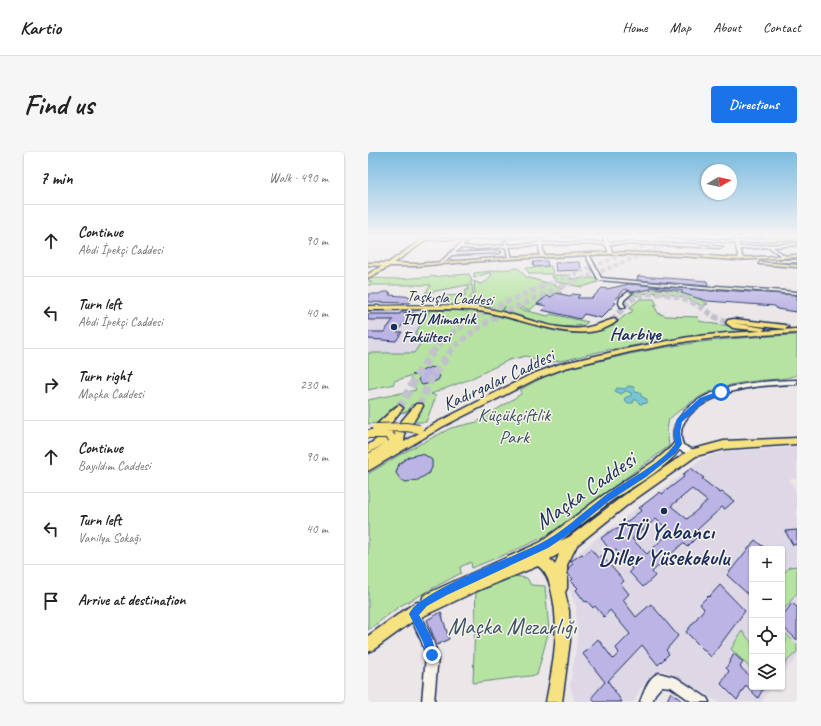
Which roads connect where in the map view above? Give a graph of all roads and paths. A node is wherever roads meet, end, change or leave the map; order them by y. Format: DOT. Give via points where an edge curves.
graph roads {
  1 [pos="392,262"];
  2 [pos="394,262"];
  3 [pos="443,262"];
  4 [pos="461,262"];
  5 [pos="488,262"];
  6 [pos="591,262"];
  7 [pos="752,262"];
  8 [pos="757,262"];
  9 [pos="771,262"];
  10 [pos="783,262"];
  11 [pos="440,264"];
  12 [pos="785,264"];
  13 [pos="389,265"];
  14 [pos="378,266"];
  15 [pos="797,266"];
  16 [pos="369,270"];
  17 [pos="630,293"];
  18 [pos="797,293"];
  19 [pos="623,306"];
  20 [pos="368,309"];
  21 [pos="613,320"];
  22 [pos="730,323"];
  23 [pos="784,329"];
  24 [pos="797,330"];
  25 [pos="795,382"];
  26 [pos="419,406"];
  27 [pos="399,408"];
  28 [pos="438,425"];
  29 [pos="370,433"];
  30 [pos="797,441"];
  31 [pos="679,446"];
  32 [pos="368,449"];
  33 [pos="690,455"];
  34 [pos="371,462"];
  35 [pos="573,541"];
  36 [pos="539,559"];
  37 [pos="510,562"];
  38 [pos="560,596"];
  39 [pos="414,614"];
  40 [pos="368,645"];
  41 [pos="428,702"];
  42 [pos="554,702"];
  43 [pos="646,702"];
  44 [pos="703,702"];
  1 -- 13 [label="main road"];
  2 -- 13 [label="main road"];
  3 -- 11 [label="street"];
  4 -- 11 [label="main road"];
  5 -- 13 [label="main road" via="422,269"];
  6 -- 18 [label="street" via="600,279"];
  7 -- 8 [label="main road"];
  8 -- 9 [label="main road"];
  8 -- 12 [label="main road"];
  10 -- 12 [label="main road"];
  11 -- 13 [label="main road"];
  12 -- 15 [label="main road"];
  13 -- 14 [label="main road"];
  13 -- 14 [label="main road"];
  13 -- 16 [label="main road" via="380,270"];
  14 -- 16 [label="main road"];
  14 -- 16 [label="main road"];
  17 -- 19 [label="street" via="621,300"];
  20 -- 21 [label="main road, Taşkışla Caddesi" via="485,310 543,327 570,331 601,327"];
  22 -- 23 [label="main road"];
  23 -- 23 [label="main road" via="734,321 730,321 729,324"];
  23 -- 24 [label="main road, Kadırgalar Caddesi"];
  23 -- 28 [label="main road, Kadırgalar Caddesi" via="689,340 577,362 533,377"];
  25 -- 31 [label="street" via="734,388 703,400 679,421"];
  26 -- 32 [label="main road" via="400,429"];
  27 -- 29 [label="main road" via="388,421"];
  28 -- 29 [label="main road, bridge" via="426,429 406,427"];
  28 -- 34 [label="main road"];
  29 -- 34 [label="main road, bridge" via="396,436"];
  30 -- 33 [label="main road, Maçka Caddesi" via="724,446"];
  31 -- 33 [label="street"];
  31 -- 37 [label="main road, Maçka Caddesi" via="660,463 606,499 545,546"];
  33 -- 35 [label="main road, Maçka Caddesi"];
  35 -- 36 [label="main road, Maçka Caddesi"];
  35 -- 38 [label="main road" via="561,564"];
  36 -- 37 [label="main road" via="528,558"];
  36 -- 38 [label="main road" via="550,568"];
  36 -- 39 [label="main road, Maçka Caddesi" via="470,587"];
  37 -- 39 [label="main road" via="444,592 424,603"];
  38 -- 42 [label="main road" via="564,620 563,642"];
  39 -- 40 [label="main road"];
  39 -- 41 [label="street" via="428,640 432,655"];
  43 -- 44 [label="street" via="659,679 673,682"];
}
